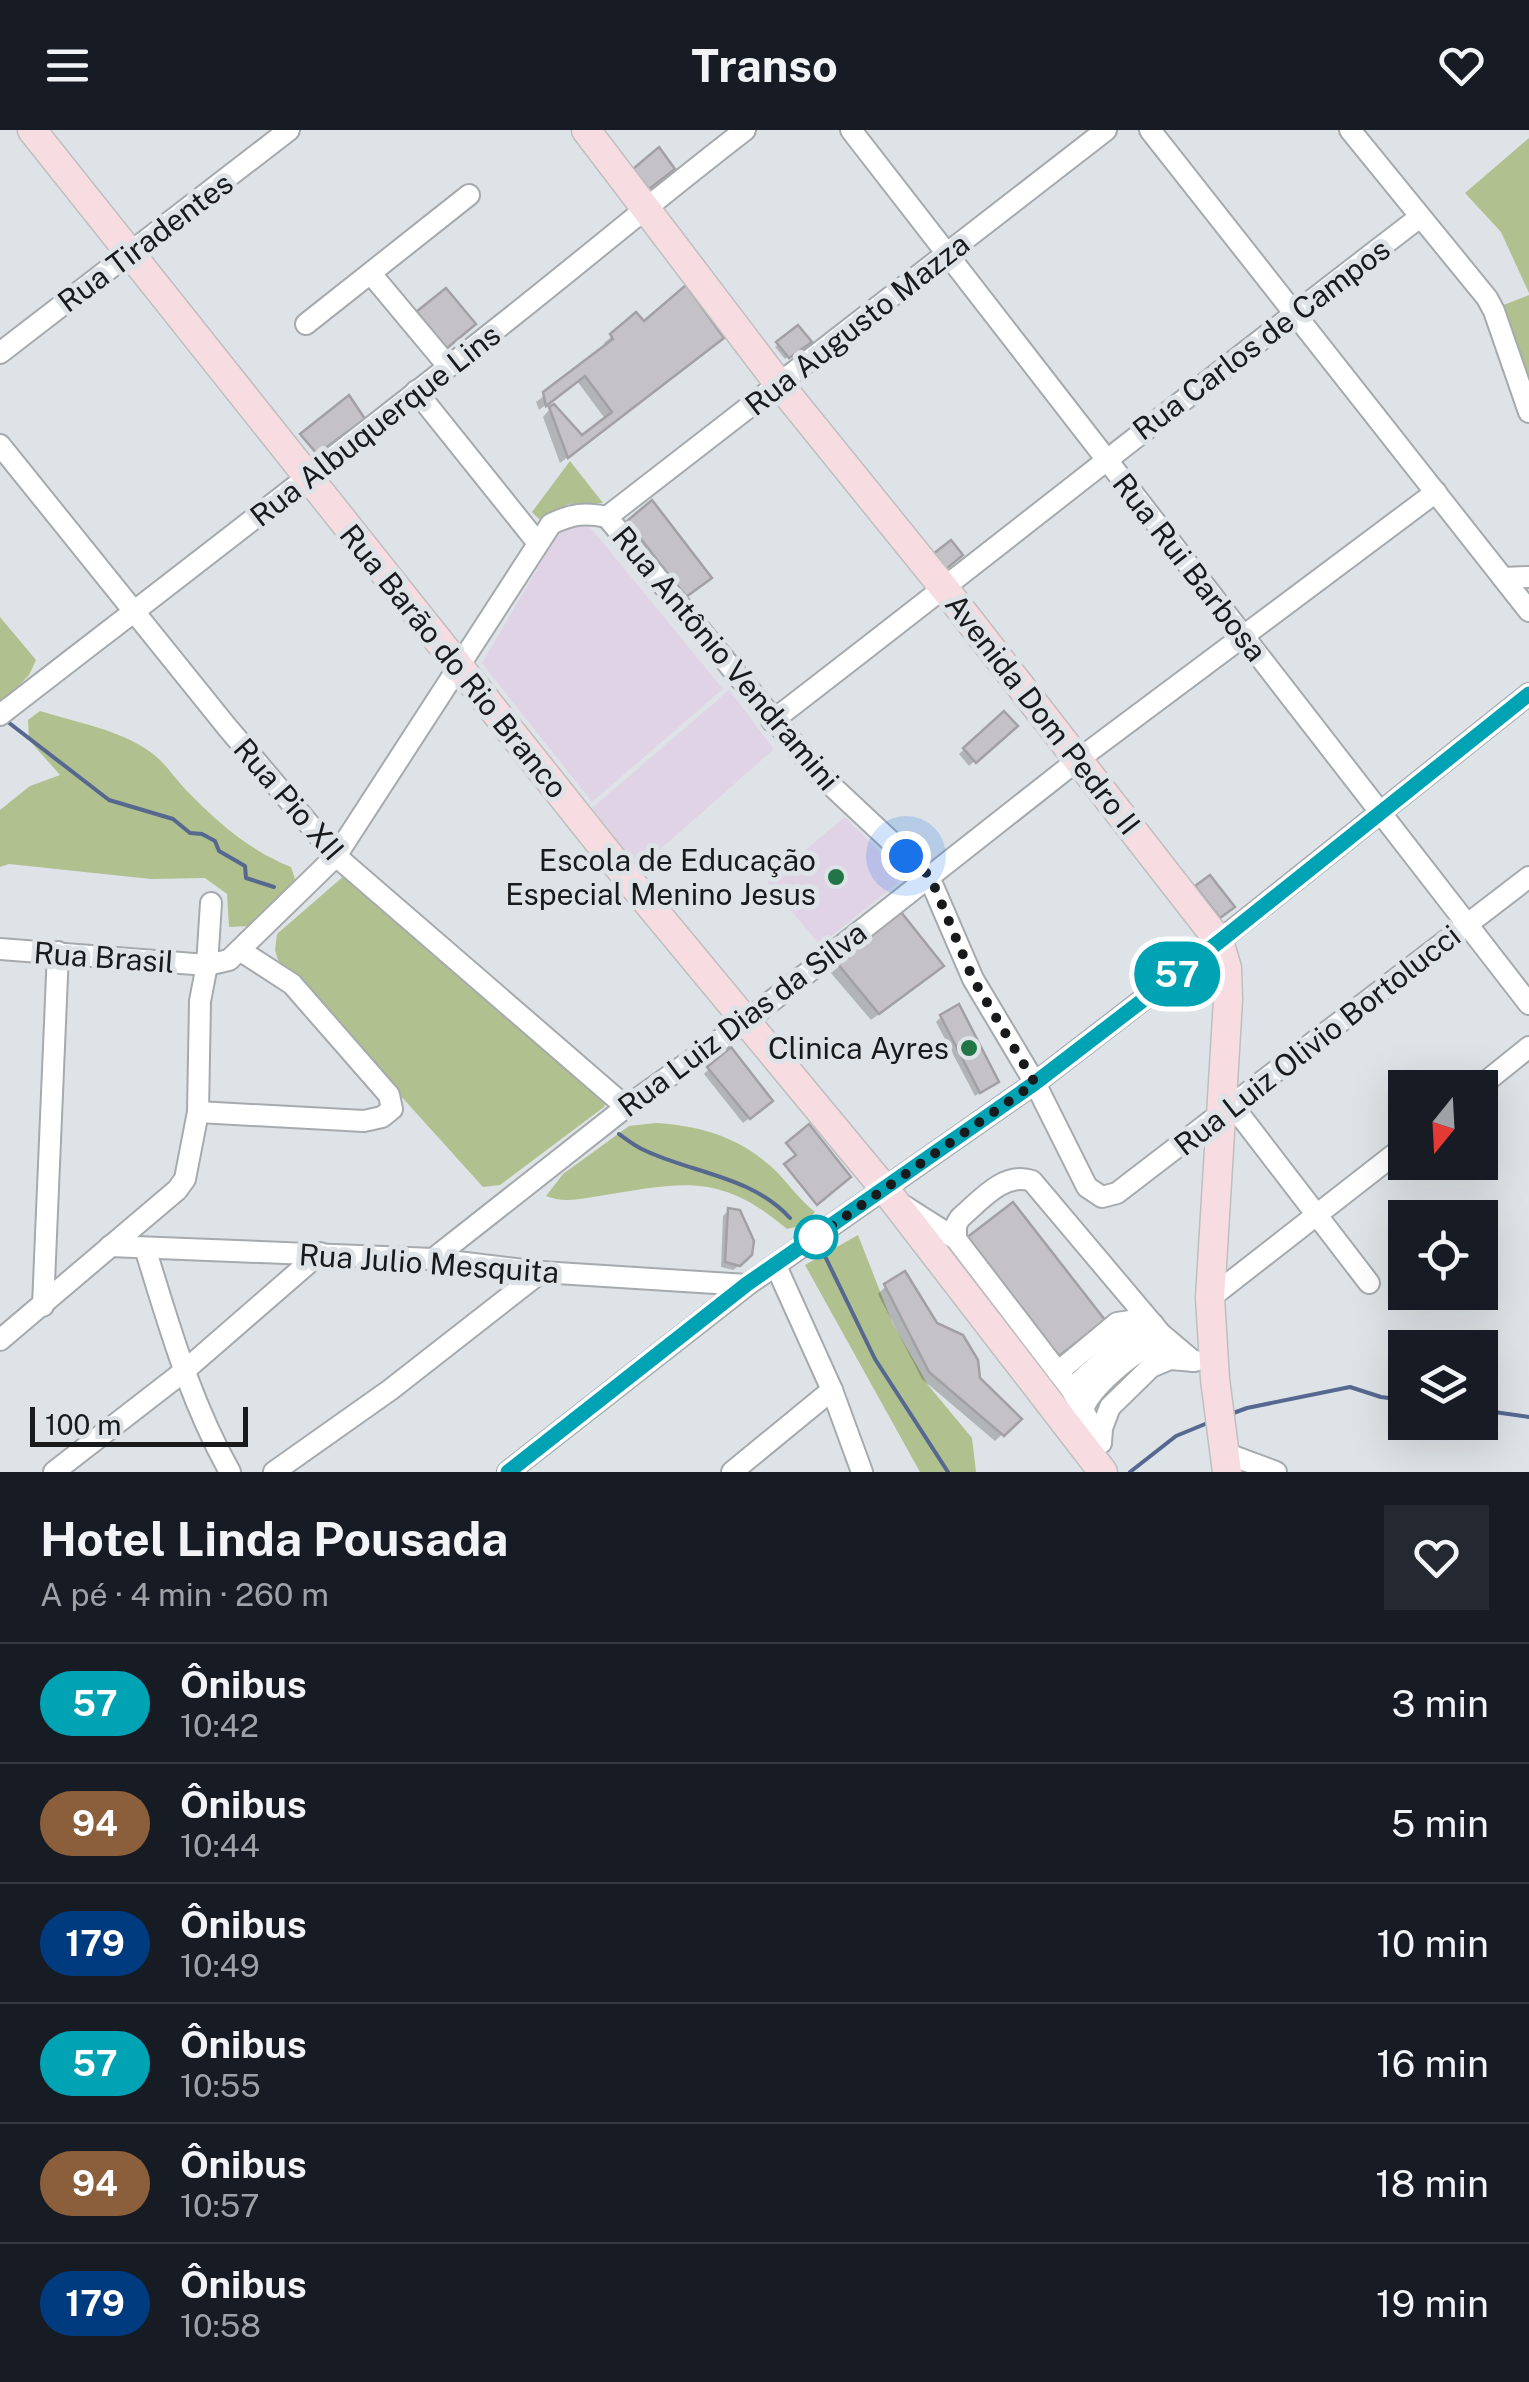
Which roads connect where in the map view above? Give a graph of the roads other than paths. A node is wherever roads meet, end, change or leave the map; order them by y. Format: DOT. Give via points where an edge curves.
graph roads {
  1 [pos="32,130"];
  2 [pos="289,130"];
  3 [pos="586,130"];
  4 [pos="745,130"];
  5 [pos="851,130"];
  6 [pos="1106,130"];
  7 [pos="1150,130"];
  8 [pos="1350,130"];
  9 [pos="469,195"];
  10 [pos="644,207"];
  11 [pos="1420,218"];
  12 [pos="129,252"];
  13 [pos="945,255"];
  14 [pos="372,275"];
  15 [pos="1292,315"];
  16 [pos="306,324"];
  17 [pos="0,353"];
  18 [pos="448,366"];
  19 [pos="779,384"];
  20 [pos="416,391"];
  21 [pos="1529,412"];
  22 [pos="0,446"];
  23 [pos="1106,458"];
  24 [pos="308,478"];
  25 [pos="1436,492"];
  26 [pos="607,517"];
  27 [pos="537,542"];
  28 [pos="1529,577"];
  29 [pos="1503,578"];
  30 [pos="944,588"];
  31 [pos="1529,611"];
  32 [pos="134,613"];
  33 [pos="1244,636"];
  34 [pos="458,667"];
  35 [pos="1529,694"];
  36 [pos="4,712"];
  37 [pos="772,721"];
  38 [pos="1079,760"];
  39 [pos="1382,812"];
  40 [pos="336,856"];
  41 [pos="930,876"];
  42 [pos="1529,878"];
  43 [pos="211,903"];
  44 [pos="1469,924"];
  45 [pos="1220,941"];
  46 [pos="0,949"];
  47 [pos="241,951"];
  48 [pos="58,952"];
  49 [pos="207,965"];
  50 [pos="1529,1004"];
  51 [pos="746,1022"];
  52 [pos="1529,1047"];
  53 [pos="1498,1072"];
  54 [pos="1035,1083"];
  55 [pos="626,1107"];
  56 [pos="1226,1111"];
  57 [pos="198,1112"];
  58 [pos="1388,1160"];
  59 [pos="887,1193"];
  60 [pos="1102,1197"];
  61 [pos="1317,1216"];
  62 [pos="956,1238"];
  63 [pos="110,1246"];
  64 [pos="145,1248"];
  65 [pos="320,1253"];
  66 [pos="433,1259"];
  67 [pos="776,1266"];
  68 [pos="541,1272"];
  69 [pos="1369,1283"];
  70 [pos="747,1284"];
  71 [pos="1210,1298"];
  72 [pos="43,1306"];
  73 [pos="1163,1335"];
  74 [pos="0,1340"];
  75 [pos="183,1372"];
  76 [pos="1209,1377"];
  77 [pos="1064,1380"];
  78 [pos="832,1390"];
  79 [pos="1083,1410"];
  80 [pos="1225,1452"];
  81 [pos="1102,1461"];
  82 [pos="54,1472"];
  83 [pos="230,1472"];
  84 [pos="274,1472"];
  85 [pos="508,1472"];
  86 [pos="732,1472"];
  87 [pos="862,1472"];
  88 [pos="1276,1472"];
  1 -- 12 [label="main road, Rua Barão do Rio Branco"];
  2 -- 12 [label="street, Rua Tiradentes"];
  3 -- 10 [label="main road, Avenida Dom Pedro II"];
  4 -- 10 [label="street, Rua Albuquerque Lins"];
  5 -- 13 [label="street, Rua Rui Barbosa"];
  6 -- 13 [label="street, Rua Augusto Mazza"];
  7 -- 15 [label="street"];
  8 -- 11 [label="street"];
  9 -- 14 [label="street"];
  10 -- 18 [label="street, Rua Albuquerque Lins"];
  10 -- 19 [label="main road, Avenida Dom Pedro II"];
  11 -- 15 [label="street, Rua Carlos de Campos"];
  11 -- 21 [label="street" via="1494,310"];
  12 -- 17 [label="street, Rua Tiradentes"];
  12 -- 24 [label="main road, Rua Barão do Rio Branco"];
  13 -- 19 [label="street, Rua Augusto Mazza"];
  13 -- 23 [label="street, Rua Rui Barbosa"];
  14 -- 16 [label="street"];
  14 -- 18 [label="street"];
  15 -- 23 [label="street, Rua Carlos de Campos"];
  15 -- 25 [label="street"];
  18 -- 20 [label="street, Rua Albuquerque Lins"];
  19 -- 26 [label="street, Rua Augusto Mazza"];
  19 -- 30 [label="main road, Avenida Dom Pedro II"];
  20 -- 24 [label="street, Rua Albuquerque Lins"];
  20 -- 27 [label="street"];
  22 -- 32 [label="street, Rua Pio XII"];
  23 -- 30 [label="street, Rua Carlos de Campos"];
  23 -- 33 [label="street, Rua Rui Barbosa"];
  24 -- 32 [label="street, Rua Albuquerque Lins"];
  24 -- 34 [label="main road, Rua Barão do Rio Branco"];
  25 -- 29 [label="street"];
  25 -- 33 [label="street, Rua Luiz Dias da Silva"];
  26 -- 27 [label="street" via="570,515 551,524"];
  26 -- 37 [label="street, Rua Antônio Vendramini"];
  27 -- 34 [label="street"];
  28 -- 29 [label="street"];
  29 -- 31 [label="street"];
  30 -- 37 [label="street, Rua Carlos de Campos"];
  30 -- 38 [label="main road, Avenida Dom Pedro II"];
  32 -- 36 [label="street, Rua Albuquerque Lins"];
  32 -- 40 [label="street, Rua Pio XII"];
  33 -- 38 [label="street, Rua Luiz Dias da Silva"];
  33 -- 39 [label="street, Rua Rui Barbosa"];
  34 -- 40 [label="street"];
  34 -- 51 [label="main road, Rua Barão do Rio Branco"];
  35 -- 39 [label="street"];
  37 -- 41 [label="street, Rua Antônio Vendramini" via="818,774"];
  38 -- 41 [label="street, Rua Luiz Dias da Silva"];
  38 -- 45 [label="main road, Avenida Dom Pedro II"];
  39 -- 44 [label="street, Rua Rui Barbosa"];
  39 -- 45 [label="street"];
  40 -- 47 [label="street"];
  40 -- 55 [label="street, Rua Pio XII"];
  41 -- 51 [label="street, Rua Luiz Dias da Silva"];
  41 -- 54 [label="street, Rua Antônio Vendramini" via="973,979"];
  42 -- 44 [label="street, Rua Luiz Olivio Bortolucci"];
  43 -- 49 [label="street"];
  44 -- 50 [label="street, Rua Rui Barbosa"];
  44 -- 56 [label="street, Rua Luiz Olivio Bortolucci"];
  45 -- 54 [label="street"];
  45 -- 56 [label="main road, Avenida Dom Pedro II" via="1227,968"];
  46 -- 48 [label="street, Rua Brasil"];
  47 -- 49 [label="street"];
  47 -- 57 [label="street" via="292,984 389,1095 392,1109 364,1121"];
  48 -- 49 [label="street, Rua Brasil"];
  48 -- 72 [label="street"];
  49 -- 57 [label="street"];
  51 -- 55 [label="street, Rua Luiz Dias da Silva"];
  51 -- 59 [label="main road, Rua Barão do Rio Branco"];
  52 -- 53 [label="street"];
  54 -- 59 [label="street"];
  54 -- 60 [label="street, Rua Antônio Vendramini" via="1087,1186"];
  55 -- 66 [label="street, Rua Luiz Dias da Silva"];
  56 -- 60 [label="street, Rua Luiz Olivio Bortolucci" via="1117,1193"];
  56 -- 61 [label="street"];
  56 -- 71 [label="main road, Avenida Dom Pedro II"];
  57 -- 63 [label="street" via="185,1179"];
  58 -- 61 [label="street"];
  59 -- 62 [label="street"];
  59 -- 67 [label="street"];
  59 -- 81 [label="main road, Rua Barão do Rio Branco"];
  61 -- 69 [label="street"];
  61 -- 71 [label="street"];
  62 -- 73 [label="street" via="960,1218 1001,1183 1032,1181"];
  62 -- 77 [label="street"];
  63 -- 64 [label="street, Rua Julio Mesquita"];
  63 -- 72 [label="street"];
  64 -- 65 [label="street, Rua Julio Mesquita"];
  64 -- 75 [label="street"];
  65 -- 66 [label="street, Rua Julio Mesquita"];
  65 -- 75 [label="street"];
  66 -- 68 [label="street, Rua Julio Mesquita"];
  67 -- 70 [label="street"];
  67 -- 78 [label="street"];
  68 -- 70 [label="street, Rua Julio Mesquita"];
  68 -- 84 [label="street"];
  70 -- 85 [label="street"];
  71 -- 76 [label="main road, Avenida Dom Pedro II"];
  72 -- 74 [label="street"];
  73 -- 76 [label="street"];
  73 -- 77 [label="street" via="1128,1338"];
  73 -- 79 [label="street" via="1161,1344 1139,1352 1091,1392"];
  75 -- 82 [label="street"];
  75 -- 83 [label="street"];
  76 -- 80 [label="main road, Avenida Dom Pedro II"];
  76 -- 81 [label="street" via="1170,1359 1152,1367 1104,1416"];
  77 -- 79 [label="street"];
  78 -- 86 [label="street"];
  78 -- 87 [label="street"];
  79 -- 81 [label="street"];
  80 -- 88 [label="street"];
}
